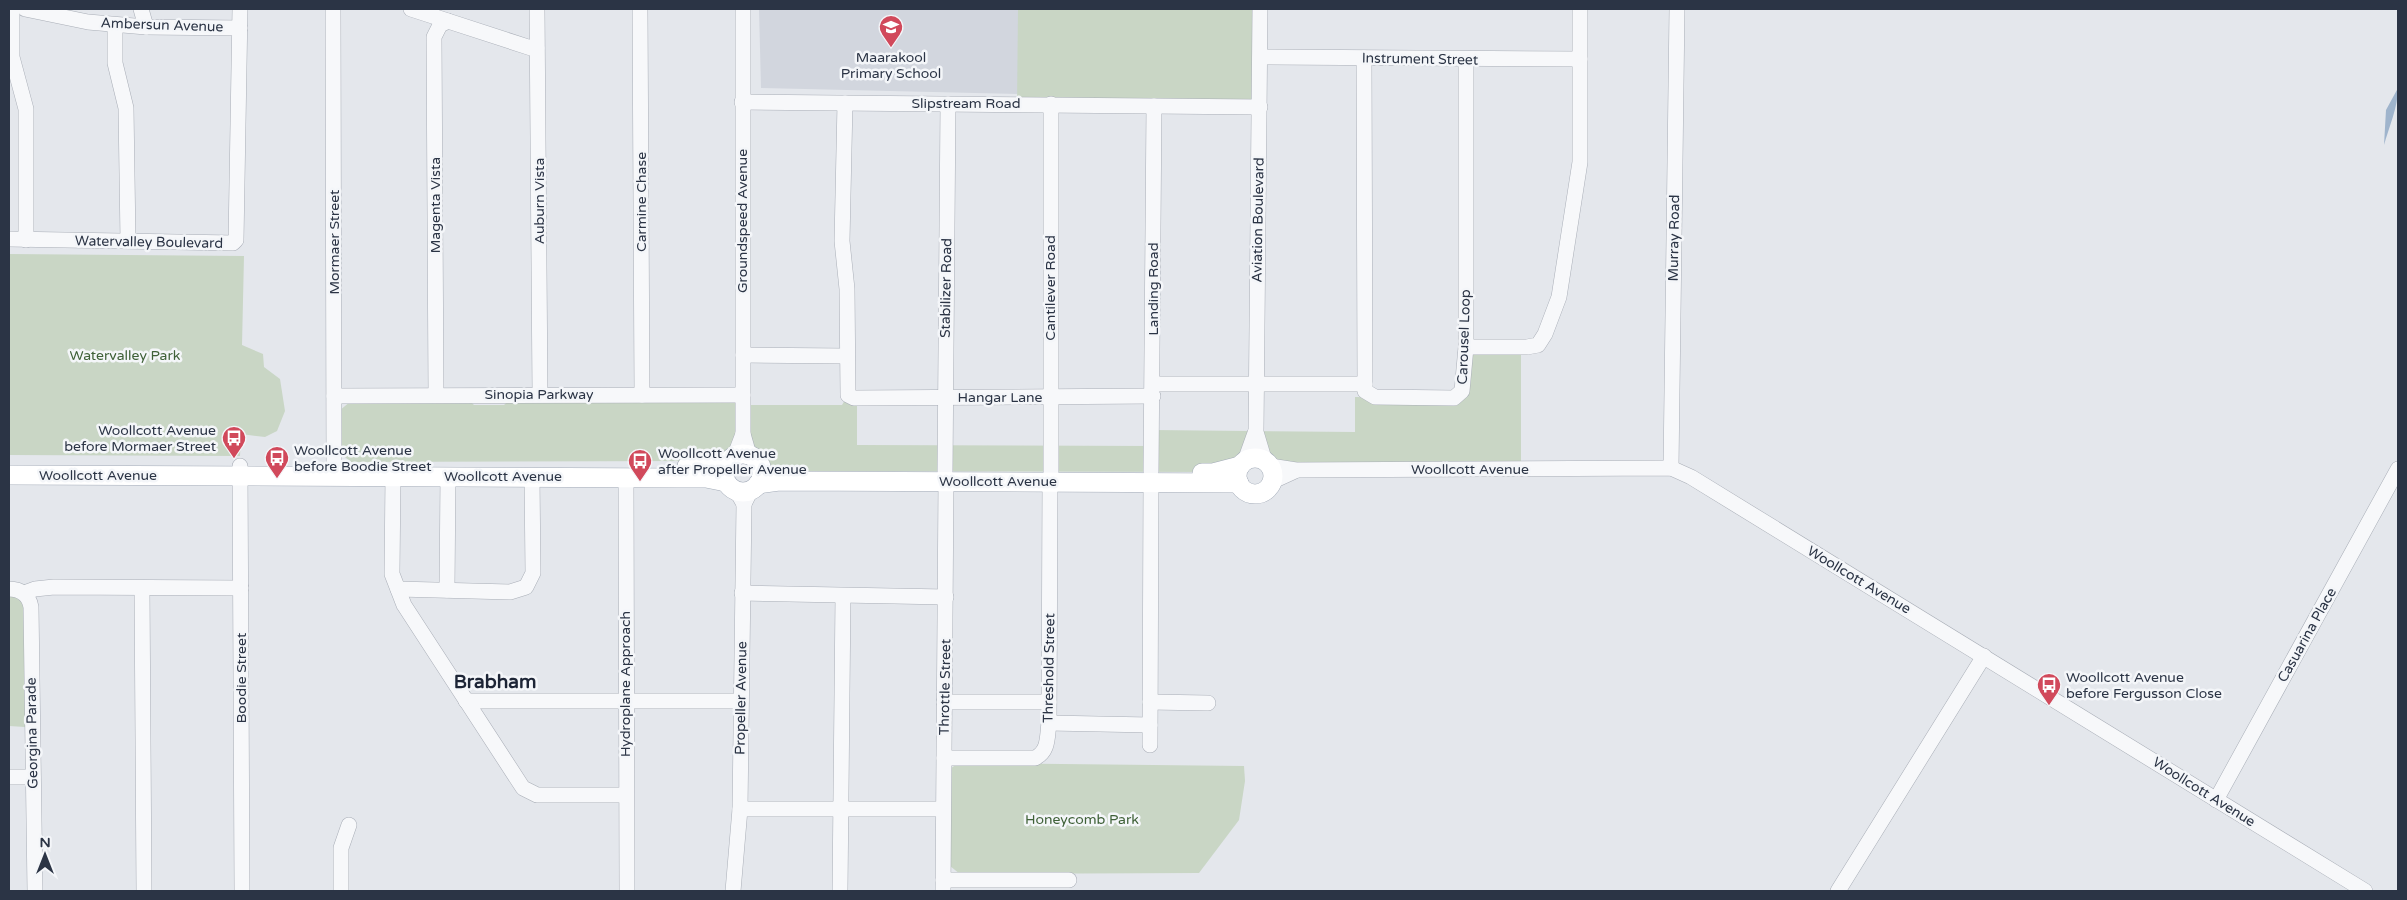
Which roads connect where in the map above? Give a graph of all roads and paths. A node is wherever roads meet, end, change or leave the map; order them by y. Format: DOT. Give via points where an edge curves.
graph roads {
  1 [pos="12,9"];
  2 [pos="33,9"];
  3 [pos="141,9"];
  4 [pos="240,9"];
  5 [pos="333,9"];
  6 [pos="410,9"];
  7 [pos="537,9"];
  8 [pos="640,9"];
  9 [pos="743,9"];
  10 [pos="1260,9"];
  11 [pos="1580,9"];
  12 [pos="1677,9"];
  13 [pos="448,21"];
  14 [pos="115,24"];
  15 [pos="146,27"];
  16 [pos="240,28"];
  17 [pos="538,48"];
  18 [pos="1260,58"];
  19 [pos="1364,59"];
  20 [pos="1580,59"];
  21 [pos="1466,60"];
  22 [pos="742,102"];
  23 [pos="845,103"];
  24 [pos="948,104"];
  25 [pos="1051,104"];
  26 [pos="1154,106"];
  27 [pos="1260,106"];
  28 [pos="9,239"];
  29 [pos="26,240"];
  30 [pos="128,241"];
  31 [pos="1466,347"];
  32 [pos="743,355"];
  33 [pos="846,356"];
  34 [pos="1256,384"];
  35 [pos="1365,384"];
  36 [pos="1153,390"];
  37 [pos="540,394"];
  38 [pos="436,395"];
  39 [pos="642,395"];
  40 [pos="743,395"];
  41 [pos="334,396"];
  42 [pos="944,397"];
  43 [pos="1049,397"];
  44 [pos="1256,432"];
  45 [pos="9,465"];
  46 [pos="1671,468"];
  47 [pos="2398,469"];
  48 [pos="334,470"];
  49 [pos="1241,470"];
  50 [pos="1269,470"];
  51 [pos="240,471"];
  52 [pos="9,475"];
  53 [pos="392,476"];
  54 [pos="448,476"];
  55 [pos="1051,476"];
  56 [pos="532,477"];
  57 [pos="626,477"];
  58 [pos="743,477"];
  59 [pos="945,477"];
  60 [pos="1151,477"];
  61 [pos="142,588"];
  62 [pos="241,588"];
  63 [pos="9,589"];
  64 [pos="398,589"];
  65 [pos="447,590"];
  66 [pos="24,593"];
  67 [pos="742,593"];
  68 [pos="843,596"];
  69 [pos="946,597"];
  70 [pos="1984,656"];
  71 [pos="466,701"];
  72 [pos="625,701"];
  73 [pos="741,701"];
  74 [pos="944,702"];
  75 [pos="1049,702"];
  76 [pos="1150,702"];
  77 [pos="1208,702"];
  78 [pos="1049,723"];
  79 [pos="1150,725"];
  80 [pos="1150,746"];
  81 [pos="944,758"];
  82 [pos="9,777"];
  83 [pos="33,777"];
  84 [pos="625,795"];
  85 [pos="2216,800"];
  86 [pos="740,809"];
  87 [pos="841,809"];
  88 [pos="942,809"];
  89 [pos="349,825"];
  90 [pos="1070,880"];
  91 [pos="943,886"];
  92 [pos="1046,886"];
  93 [pos="35,891"];
  94 [pos="144,891"];
  95 [pos="242,891"];
  96 [pos="341,891"];
  97 [pos="627,891"];
  98 [pos="734,891"];
  99 [pos="840,891"];
  100 [pos="1838,891"];
  101 [pos="2365,891"];
  1 -- 29 [label="street" via="12,58 26,109"];
  2 -- 14 [label="street, Ambersun Avenue" via="88,22"];
  3 -- 15 [label="street"];
  4 -- 16 [label="street, Watervalley Boulevard"];
  5 -- 41 [label="street, Mormaer Street"];
  6 -- 13 [label="street"];
  7 -- 17 [label="street, Auburn Vista"];
  8 -- 39 [label="street, Carmine Chase"];
  9 -- 22 [label="street, Groundspeed Avenue"];
  10 -- 18 [label="street, Aviation Boulevard"];
  11 -- 20 [label="street"];
  12 -- 46 [label="street, Murray Road"];
  13 -- 17 [label="street"];
  13 -- 38 [label="street, Magenta Vista" via="440,25 434,37"];
  14 -- 15 [label="street, Ambersun Avenue"];
  14 -- 30 [label="street" via="115,63 126,108"];
  15 -- 16 [label="street, Ambersun Avenue"];
  16 -- 30 [label="street, Watervalley Boulevard" via="236,240 232,243"];
  17 -- 37 [label="street, Auburn Vista"];
  18 -- 19 [label="street, Instrument Street"];
  18 -- 27 [label="street, Aviation Boulevard"];
  19 -- 21 [label="street, Instrument Street"];
  19 -- 35 [label="street"];
  20 -- 21 [label="street, Instrument Street"];
  20 -- 31 [label="street" via="1580,162 1559,297 1545,334 1538,344 1526,347"];
  21 -- 31 [label="street, Carousel Loop"];
  22 -- 23 [label="street, Slipstream Road"];
  22 -- 32 [label="street, Groundspeed Avenue"];
  23 -- 24 [label="street, Slipstream Road"];
  23 -- 33 [label="street" via="842,242 847,289"];
  24 -- 25 [label="street, Slipstream Road"];
  24 -- 42 [label="street, Stabilizer Road"];
  25 -- 26 [label="street, Slipstream Road"];
  25 -- 43 [label="street, Cantilever Road"];
  26 -- 27 [label="street, Slipstream Road"];
  26 -- 36 [label="street, Landing Road"];
  27 -- 34 [label="street, Aviation Boulevard"];
  28 -- 29 [label="street, Watervalley Boulevard"];
  29 -- 30 [label="street, Watervalley Boulevard"];
  31 -- 35 [label="street, Carousel Loop" via="1464,386 1454,398 1375,397 1365,390"];
  32 -- 33 [label="street"];
  32 -- 40 [label="street, Groundspeed Avenue"];
  33 -- 42 [label="street, Hangar Lane" via="848,395 854,398"];
  34 -- 35 [label="street, Hangar Lane"];
  34 -- 36 [label="street, Hangar Lane"];
  34 -- 44 [label="street, Aviation Boulevard"];
  36 -- 43 [label="street, Hangar Lane"];
  36 -- 60 [label="street, Landing Road"];
  37 -- 38 [label="street, Sinopia Parkway"];
  37 -- 39 [label="street, Sinopia Parkway"];
  38 -- 41 [label="street, Sinopia Parkway"];
  39 -- 40 [label="street, Sinopia Parkway"];
  40 -- 58 [label="street, Groundspeed Avenue"];
  41 -- 48 [label="street, Mormaer Street"];
  42 -- 43 [label="street, Hangar Lane"];
  42 -- 59 [label="street, Stabilizer Road"];
  43 -- 55 [label="street, Cantilever Road"];
  44 -- 49 [label="street, Aviation Boulevard"];
  44 -- 50 [label="street, Aviation Boulevard"];
  45 -- 51 [label="main road, Woollcott Avenue"];
  46 -- 50 [label="street, Woollcott Avenue"];
  46 -- 70 [label="street, Woollcott Avenue" via="1691,477"];
  47 -- 85 [label="street, Casuarina Place"];
  48 -- 51 [label="main road, Woollcott Avenue"];
  48 -- 53 [label="main road, Woollcott Avenue"];
  48 -- 58 [label="main road, Woollcott Avenue" via="706,466"];
  49 -- 50 [label="main road, Woollcott Avenue" via="1256,458"];
  49 -- 50 [label="main road" via="1246,491 1257,493 1267,488"];
  49 -- 60 [label="main road, Woollcott Avenue"];
  51 -- 52 [label="main road, Woollcott Avenue"];
  51 -- 62 [label="street, Boodie Street"];
  53 -- 54 [label="main road, Woollcott Avenue"];
  53 -- 64 [label="street" via="392,574"];
  54 -- 56 [label="main road, Woollcott Avenue"];
  54 -- 65 [label="street"];
  55 -- 59 [label="main road, Woollcott Avenue"];
  55 -- 60 [label="main road, Woollcott Avenue"];
  55 -- 75 [label="street, Threshold Street"];
  56 -- 57 [label="main road, Woollcott Avenue"];
  56 -- 65 [label="street" via="533,573 526,587 510,592"];
  57 -- 58 [label="main road, Woollcott Avenue"];
  57 -- 72 [label="street, Hydroplane Approach"];
  58 -- 59 [label="main road, Woollcott Avenue" via="779,472"];
  58 -- 67 [label="street, Propeller Avenue"];
  59 -- 69 [label="street, Throttle Street"];
  60 -- 76 [label="street, Landing Road"];
  61 -- 62 [label="street"];
  61 -- 66 [label="street" via="54,587"];
  61 -- 94 [label="street"];
  62 -- 95 [label="street, Boodie Street"];
  63 -- 66 [label="street"];
  64 -- 65 [label="street"];
  64 -- 71 [label="street" via="404,604"];
  66 -- 83 [label="street, Georgina Parade" via="31,607"];
  67 -- 68 [label="street"];
  67 -- 73 [label="street, Propeller Avenue"];
  68 -- 69 [label="street"];
  68 -- 87 [label="street"];
  69 -- 74 [label="street, Throttle Street"];
  70 -- 85 [label="street, Woollcott Avenue"];
  70 -- 100 [label="street"];
  71 -- 72 [label="street"];
  71 -- 84 [label="street" via="523,788 538,795"];
  72 -- 73 [label="street"];
  72 -- 84 [label="street, Hydroplane Approach"];
  73 -- 86 [label="street, Propeller Avenue"];
  74 -- 75 [label="street"];
  74 -- 81 [label="street, Throttle Street"];
  75 -- 78 [label="street, Threshold Street"];
  76 -- 77 [label="street"];
  76 -- 79 [label="street, Landing Road"];
  78 -- 79 [label="street"];
  78 -- 81 [label="street, Threshold Street" via="1046,749 1035,758"];
  79 -- 80 [label="street, Landing Road"];
  81 -- 88 [label="street, Throttle Street"];
  82 -- 83 [label="street"];
  83 -- 93 [label="street, Georgina Parade"];
  84 -- 97 [label="street, Hydroplane Approach"];
  85 -- 101 [label="street, Woollcott Avenue"];
  86 -- 87 [label="street"];
  86 -- 98 [label="street, Propeller Avenue"];
  87 -- 88 [label="street"];
  87 -- 99 [label="street"];
  88 -- 91 [label="street, Throttle Street"];
  89 -- 96 [label="street" via="341,848"];
  90 -- 92 [label="street"];
  91 -- 92 [label="street"];
}
